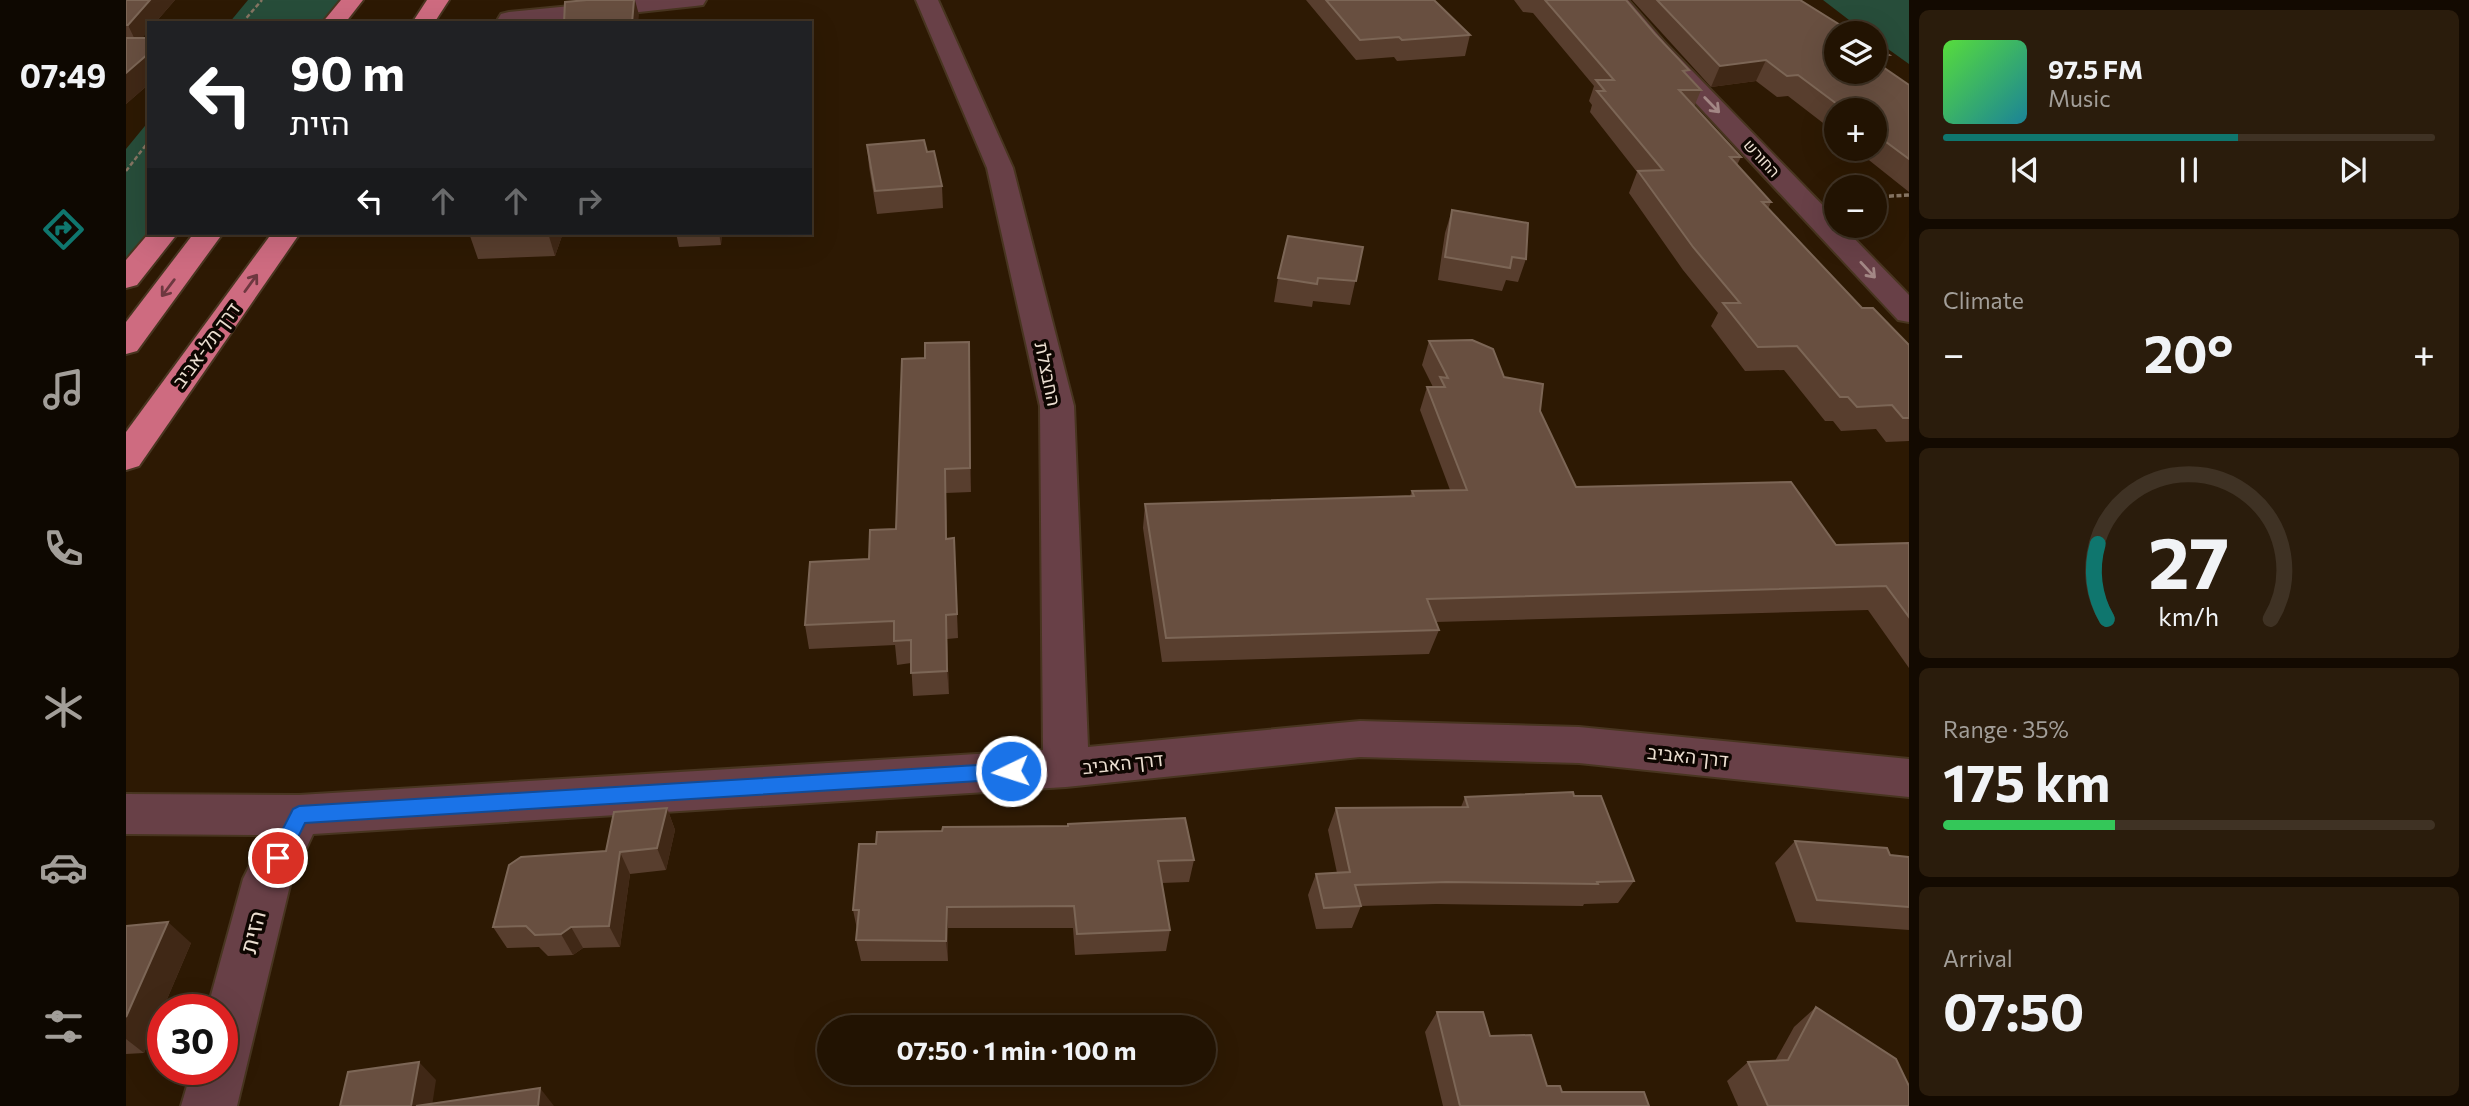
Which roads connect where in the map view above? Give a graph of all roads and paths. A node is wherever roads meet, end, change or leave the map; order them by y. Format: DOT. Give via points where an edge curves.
graph roads {
  1 [pos="262,0"];
  2 [pos="438,0"];
  3 [pos="695,0"];
  4 [pos="927,0"];
  5 [pos="1617,0"];
  6 [pos="361,10"];
  7 [pos="509,19"];
  8 [pos="244,21"];
  9 [pos="337,21"];
  10 [pos="424,21"];
  11 [pos="147,144"];
  12 [pos="126,172"];
  13 [pos="1909,195"];
  14 [pos="1887,196"];
  15 [pos="162,235"];
  16 [pos="208,235"];
  17 [pos="285,235"];
  18 [pos="126,279"];
  19 [pos="1909,313"];
  20 [pos="126,344"];
  21 [pos="126,458"];
  22 [pos="1066,768"];
  23 [pos="1909,778"];
  24 [pos="126,814"];
  25 [pos="299,815"];
  26 [pos="238,994"];
  27 [pos="215,1085"];
  28 [pos="209,1106"];
  1 -- 8 [label="path"];
  2 -- 10 [label="highway"];
  3 -- 7 [label="street"];
  4 -- 22 [label="street, החבצלת" via="1000,169 1057,406"];
  5 -- 19 [label="street, החורש, one-way"];
  6 -- 9 [label="highway"];
  11 -- 12 [label="path"];
  13 -- 14 [label="path"];
  15 -- 18 [label="highway"];
  16 -- 20 [label="highway, one-way"];
  21 -- 17 [label="highway, דרך תל-אביב, one-way"];
  22 -- 23 [label="street, דרך האביב" via="1360,740 1578,746"];
  22 -- 25 [label="street, דרך האביב"];
  24 -- 25 [label="street, דרך האביב"];
  25 -- 26 [label="street, הזית" via="267,879"];
  27 -- 28 [label="street"];
}
